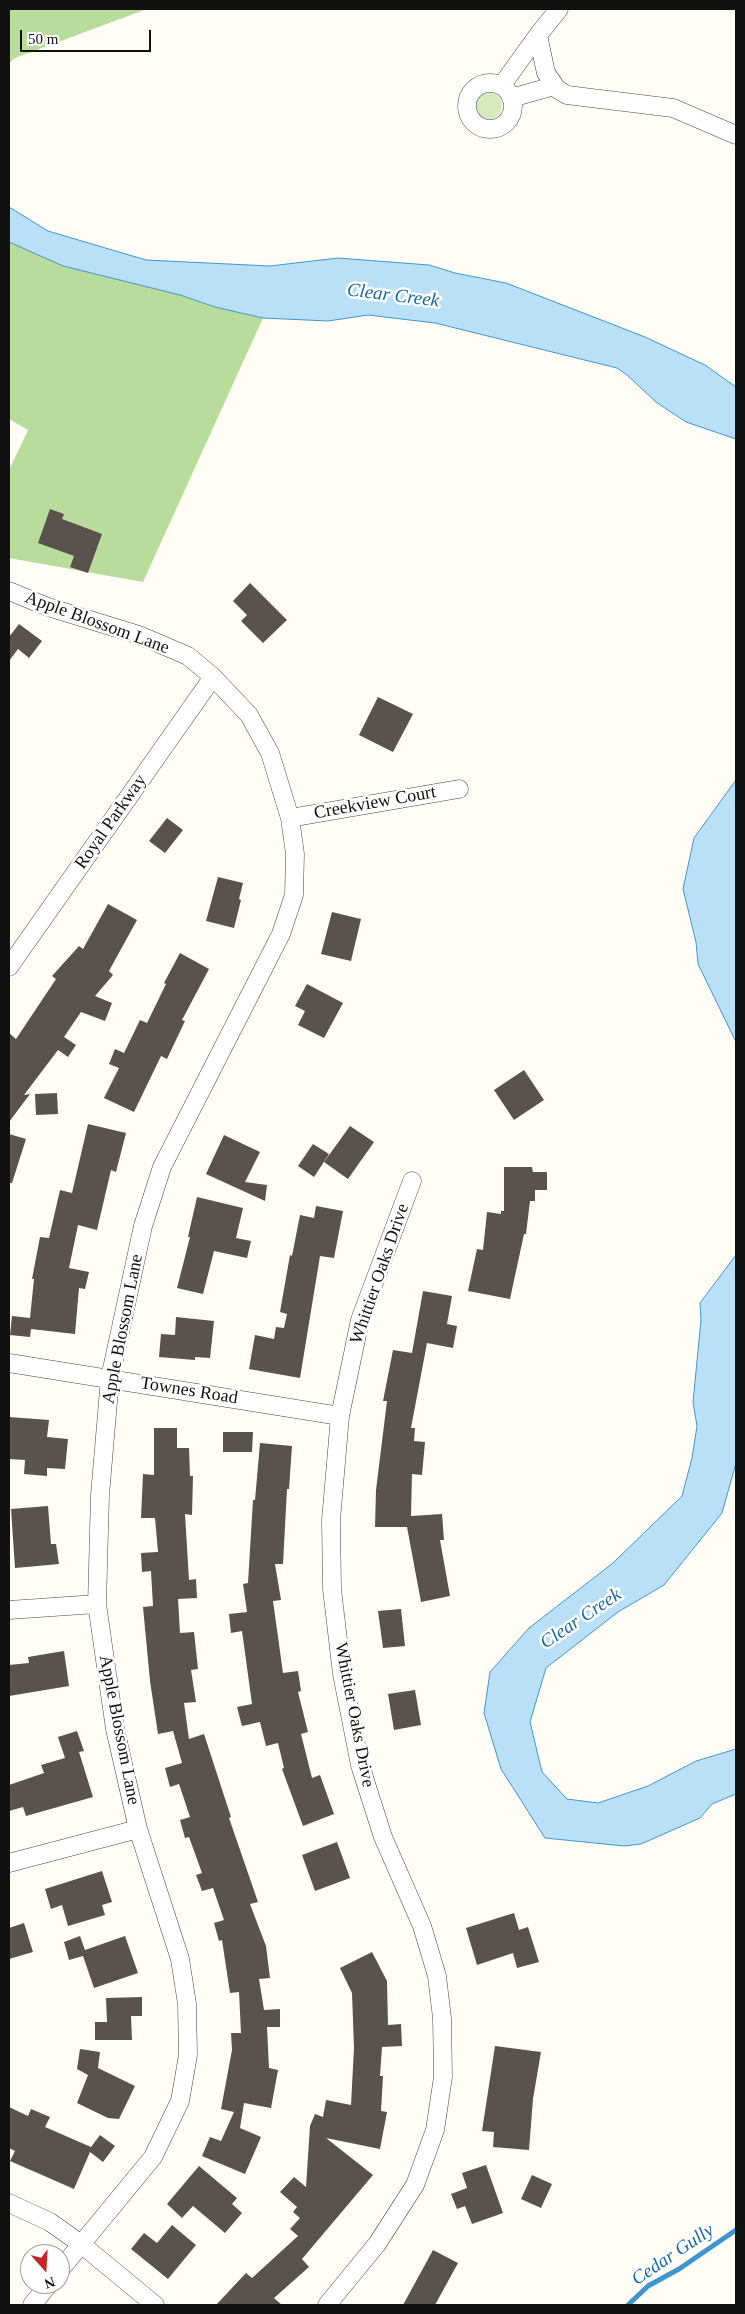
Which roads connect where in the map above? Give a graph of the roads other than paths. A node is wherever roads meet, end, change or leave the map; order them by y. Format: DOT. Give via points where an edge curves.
graph roads {
  1 [pos="558,9"];
  2 [pos="538,35"];
  3 [pos="554,86"];
  4 [pos="736,135"];
  5 [pos="9,591"];
  6 [pos="213,677"];
  7 [pos="460,789"];
  8 [pos="290,818"];
  9 [pos="9,967"];
  10 [pos="412,1181"];
  11 [pos="9,1363"];
  12 [pos="110,1378"];
  13 [pos="340,1416"];
  14 [pos="97,1604"];
  15 [pos="9,1610"];
  16 [pos="138,1830"];
  17 [pos="9,1863"];
  18 [pos="9,2203"];
  19 [pos="80,2244"];
  20 [pos="70,2257"];
  21 [pos="41,2294"];
  22 [pos="32,2305"];
  23 [pos="155,2305"];
  24 [pos="327,2305"];
  1 -- 2 [label="street"];
  2 -- 3 [label="street" via="542,63"];
  2 -- 3 [label="street" via="507,92"];
  3 -- 4 [label="street" via="567,95 673,108"];
  5 -- 6 [label="street, Apple Blossom Lane" via="48,607 138,635 188,656"];
  6 -- 8 [label="street, Apple Blossom Lane" via="249,716 270,753"];
  6 -- 9 [label="street, Royal Parkway"];
  7 -- 8 [label="street, Creekview Court"];
  8 -- 12 [label="street, Apple Blossom Lane" via="295,854 294,895 289,911 281,934 162,1167 143,1226"];
  10 -- 13 [label="street, Whittier Oaks Drive" via="360,1320"];
  11 -- 12 [label="street, Townes Road"];
  12 -- 13 [label="street, Townes Road"];
  12 -- 14 [label="street, Apple Blossom Lane" via="100,1495"];
  13 -- 24 [label="street, Whittier Oaks Drive" via="332,1530 332,1589 342,1674 360,1765 383,1837 422,1926 437,1976 442,2018 443,2077 435,2130 416,2185 377,2244"];
  14 -- 15 [label="street"];
  14 -- 16 [label="street, Apple Blossom Lane" via="115,1729"];
  16 -- 17 [label="street"];
  16 -- 19 [label="street, Apple Blossom Lane" via="180,1959 187,2004 188,2055 180,2101 153,2157"];
  18 -- 19 [label="street" via="50,2222"];
  19 -- 20 [label="street, Apple Blossom Lane"];
  19 -- 23 [label="street"];
  21 -- 22 [label="street"];
}
